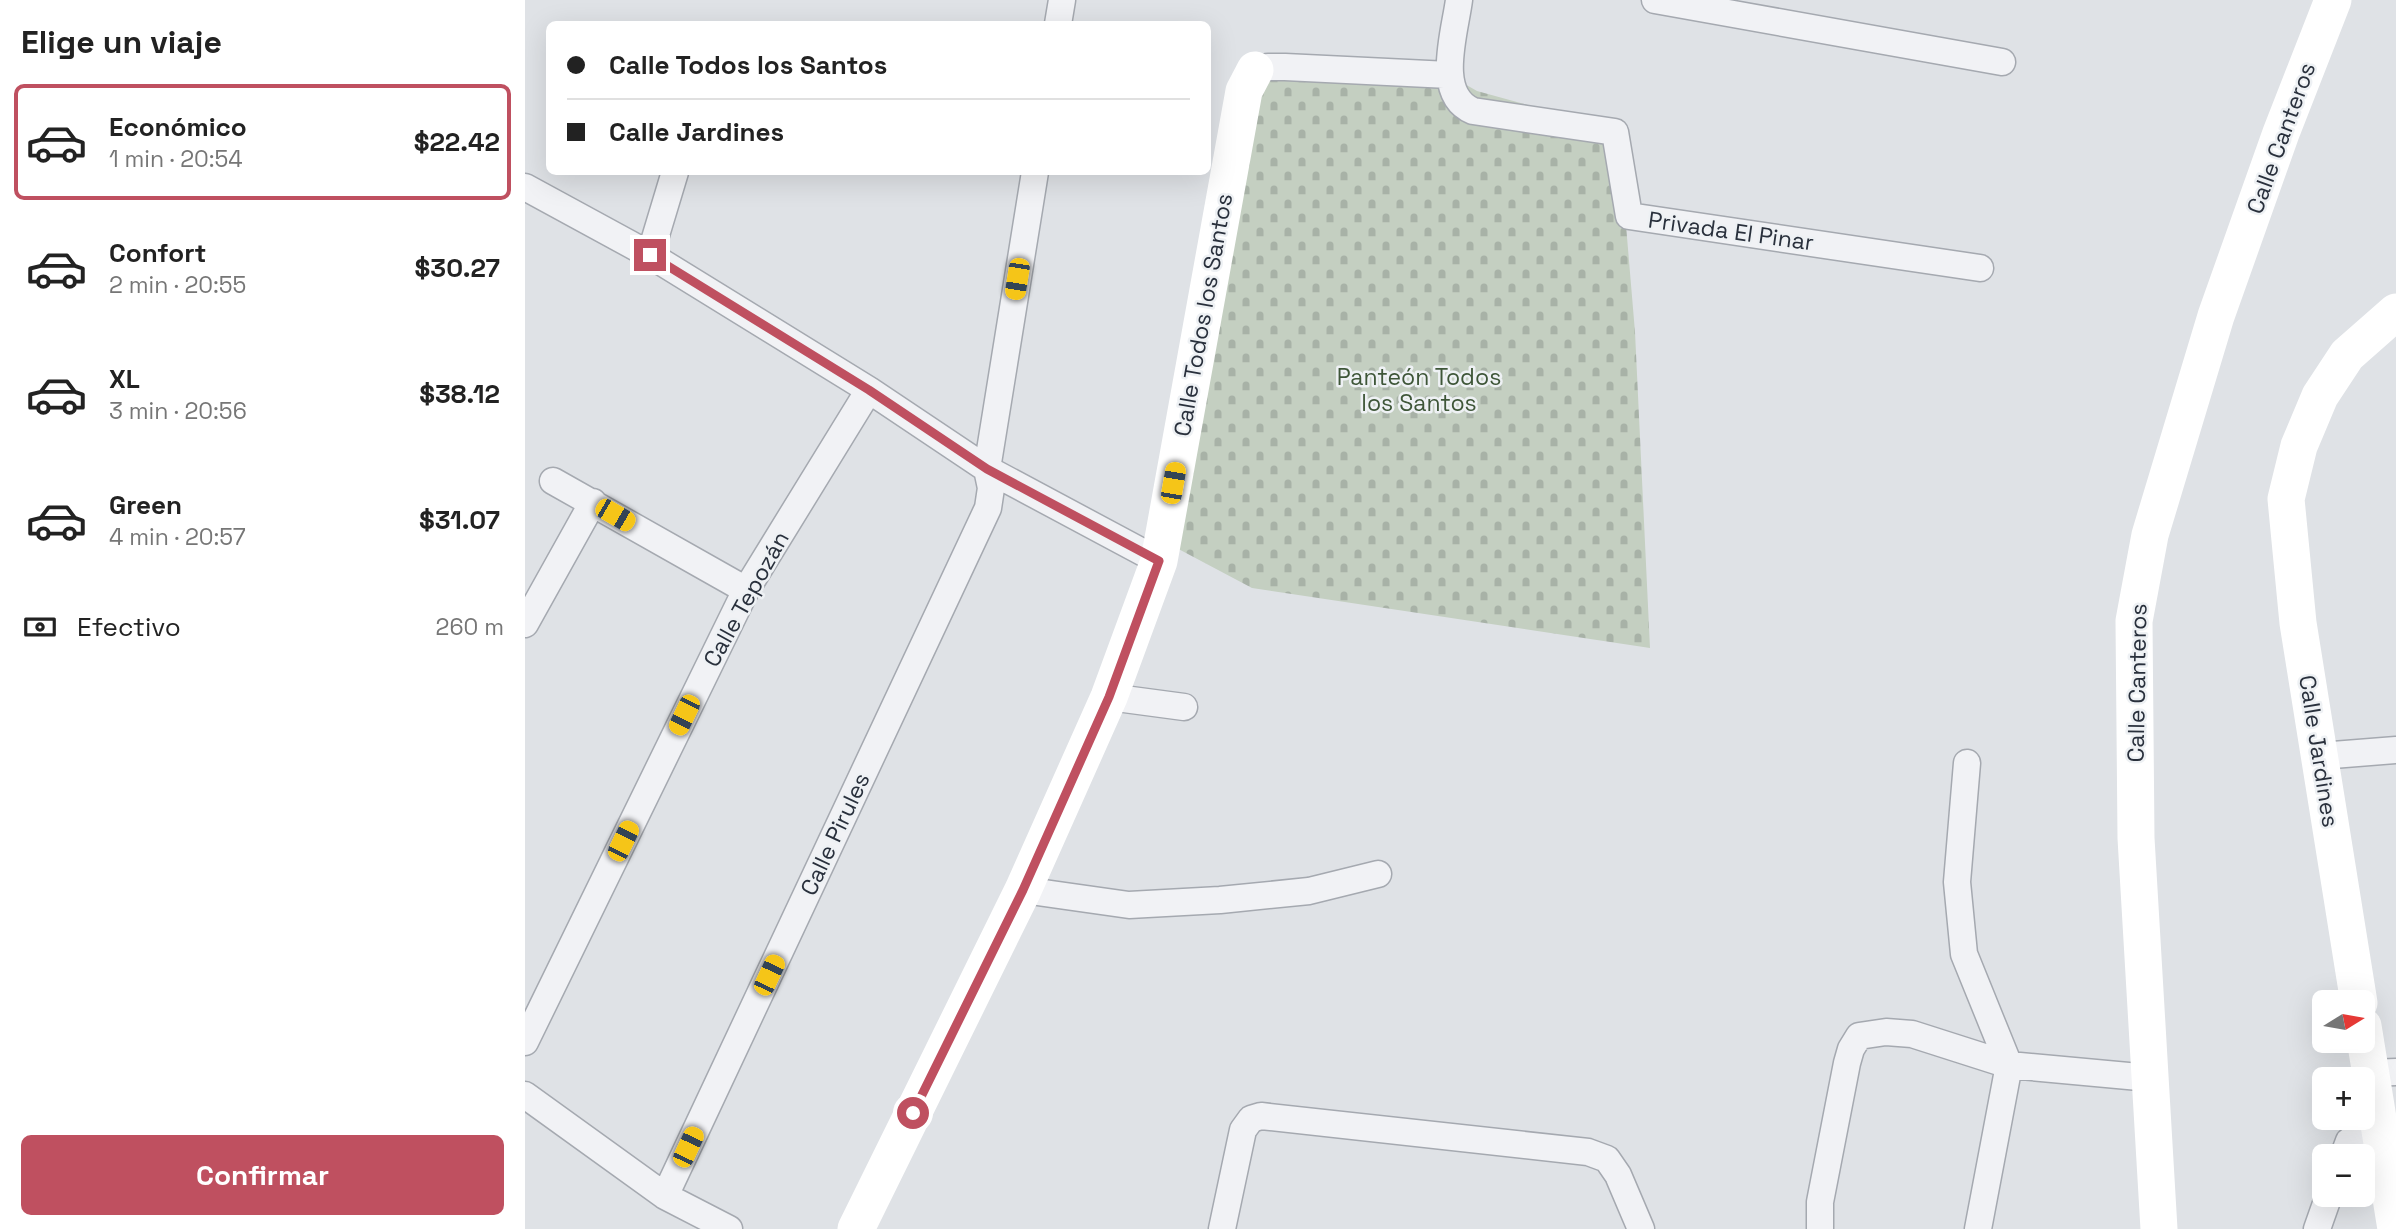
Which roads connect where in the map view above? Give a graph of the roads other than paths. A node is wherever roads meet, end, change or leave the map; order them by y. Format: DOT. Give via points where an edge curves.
graph roads {
  1 [pos="1062,0"];
  2 [pos="1459,0"];
  3 [pos="1655,0"];
  4 [pos="2333,0"];
  5 [pos="1058,21"];
  6 [pos="2002,62"];
  7 [pos="1255,71"];
  8 [pos="1449,75"];
  9 [pos="674,175"];
  10 [pos="1035,175"];
  11 [pos="525,187"];
  12 [pos="650,255"];
  13 [pos="1980,268"];
  14 [pos="2396,312"];
  15 [pos="869,390"];
  16 [pos="987,469"];
  17 [pos="554,481"];
  18 [pos="593,502"];
  19 [pos="1159,561"];
  20 [pos="746,590"];
  21 [pos="525,624"];
  22 [pos="1109,697"];
  23 [pos="1184,707"];
  24 [pos="2396,750"];
  25 [pos="2320,756"];
  26 [pos="1967,763"];
  27 [pos="1378,874"];
  28 [pos="1023,890"];
  29 [pos="2357,990"];
  30 [pos="525,1042"];
  31 [pos="2375,1054"];
  32 [pos="2010,1065"];
  33 [pos="2383,1073"];
  34 [pos="2150,1078"];
  35 [pos="525,1095"];
  36 [pos="2379,1124"];
  37 [pos="2348,1144"];
  38 [pos="665,1196"];
  39 [pos="2325,1207"];
  40 [pos="729,1229"];
  41 [pos="856,1229"];
  42 [pos="1222,1229"];
  43 [pos="1641,1229"];
  44 [pos="1820,1229"];
  45 [pos="1978,1229"];
  46 [pos="2159,1229"];
  47 [pos="2317,1229"];
  48 [pos="2396,1229"];
  1 -- 5 [label="street"];
  2 -- 8 [label="street"];
  3 -- 6 [label="street"];
  4 -- 34 [label="street, Calle Canteros" via="2216,316 2150,535 2134,621 2136,838"];
  7 -- 8 [label="street, Calle Todos los Santos" via="1285,67"];
  7 -- 19 [label="street, Calle Todos los Santos" via="1244,91"];
  8 -- 13 [label="street, Privada El Pinar" via="1458,100 1473,111 1615,132 1629,216"];
  9 -- 12 [label="street"];
  10 -- 16 [label="street, Calle Pirules"];
  11 -- 12 [label="street"];
  12 -- 15 [label="street"];
  14 -- 25 [label="street, Calle Jardines" via="2347,355 2320,396 2299,446 2285,499 2298,622"];
  15 -- 16 [label="street"];
  15 -- 20 [label="street, Calle Tepozán"];
  16 -- 19 [label="street"];
  16 -- 38 [label="street, Calle Pirules" via="991,488 988,508"];
  17 -- 18 [label="street"];
  18 -- 20 [label="street"];
  18 -- 21 [label="street"];
  19 -- 22 [label="street, Calle Todos los Santos"];
  20 -- 30 [label="street, Calle Tepozán"];
  22 -- 23 [label="street"];
  22 -- 28 [label="street, Calle Todos los Santos"];
  24 -- 25 [label="street"];
  25 -- 29 [label="street, Calle Jardines"];
  26 -- 32 [label="street" via="1957,882 1964,954"];
  27 -- 28 [label="street" via="1309,891 1129,905"];
  28 -- 41 [label="street, Calle Todos los Santos"];
  31 -- 33 [label="street"];
  32 -- 34 [label="street"];
  32 -- 44 [label="street" via="1912,1034 1859,1036 1846,1063 1820,1202"];
  32 -- 45 [label="street"];
  33 -- 36 [label="street"];
  34 -- 46 [label="street, Calle Canteros"];
  35 -- 38 [label="street"];
  36 -- 37 [label="street"];
  36 -- 48 [label="street"];
  38 -- 40 [label="street"];
  39 -- 47 [label="street"];
  42 -- 43 [label="street" via="1243,1130 1261,1115 1588,1153 1607,1159 1613,1167"];
}
